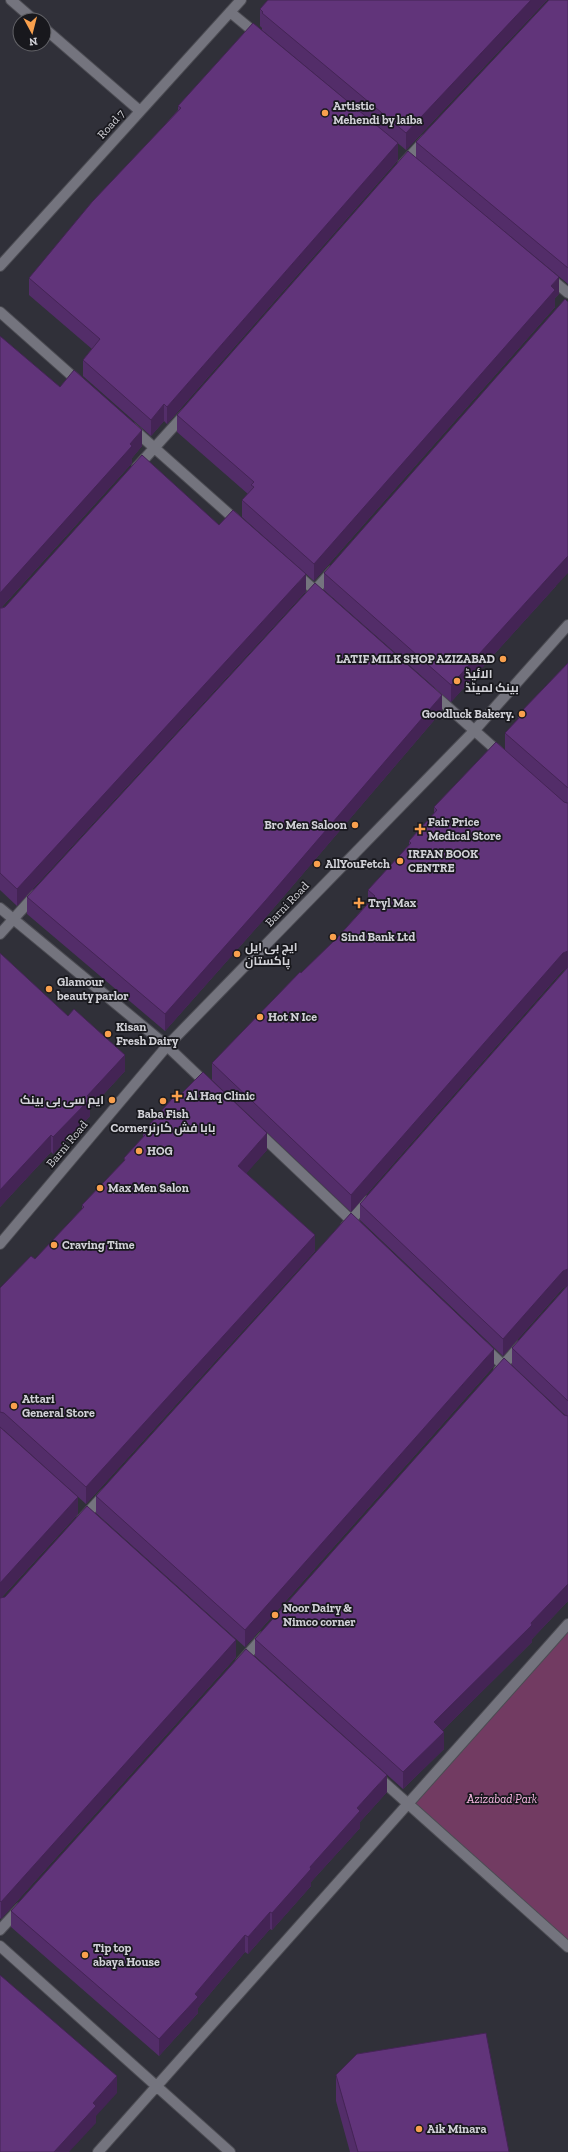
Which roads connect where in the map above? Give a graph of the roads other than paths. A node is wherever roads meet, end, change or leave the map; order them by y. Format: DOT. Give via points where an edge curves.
graph roads {
  1 [pos="11,0"];
  2 [pos="240,0"];
  3 [pos="25,12"];
  4 [pos="230,12"];
  5 [pos="52,35"];
  6 [pos="266,43"];
  7 [pos="140,111"];
  8 [pos="434,131"];
  9 [pos="396,171"];
  10 [pos="0,266"];
  11 [pos="544,273"];
  12 [pos="568,293"];
  13 [pos="0,312"];
  14 [pos="89,390"];
  15 [pos="191,406"];
  16 [pos="125,422"];
  17 [pos="154,448"];
  18 [pos="128,478"];
  19 [pos="244,527"];
  20 [pos="285,564"];
  21 [pos="336,566"];
  22 [pos="315,590"];
  23 [pos="327,600"];
  24 [pos="304,602"];
  25 [pos="568,625"];
  26 [pos="421,684"];
  27 [pos="474,731"];
  28 [pos="509,762"];
  29 [pos="40,890"];
  30 [pos="0,908"];
  31 [pos="14,919"];
  32 [pos="0,934"];
  33 [pos="167,1046"];
  34 [pos="218,1095"];
  35 [pos="247,1122"];
  36 [pos="377,1191"];
  37 [pos="351,1221"];
  38 [pos="362,1231"];
  39 [pos="340,1232"];
  40 [pos="0,1244"];
  41 [pos="528,1337"];
  42 [pos="475,1338"];
  43 [pos="503,1365"];
  44 [pos="514,1376"];
  45 [pos="493,1377"];
  46 [pos="113,1484"];
  47 [pos="76,1525"];
  48 [pos="568,1624"];
  49 [pos="272,1627"];
  50 [pos="235,1669"];
  51 [pos="368,1767"];
  52 [pos="409,1804"];
  53 [pos="27,1900"];
  54 [pos="0,1930"];
  55 [pos="0,1946"];
  56 [pos="568,1947"];
  57 [pos="156,2087"];
  58 [pos="98,2152"];
  59 [pos="230,2152"];
  1 -- 3 [label="street"];
  2 -- 4 [label="street, Road 7"];
  4 -- 6 [label="street"];
  4 -- 7 [label="street, Road 7"];
  5 -- 7 [label="street"];
  7 -- 10 [label="street, Road 7"];
  8 -- 9 [label="street"];
  11 -- 12 [label="street"];
  13 -- 14 [label="street"];
  15 -- 17 [label="street"];
  16 -- 17 [label="street"];
  17 -- 18 [label="street"];
  17 -- 19 [label="street"];
  20 -- 22 [label="street"];
  21 -- 22 [label="street"];
  22 -- 23 [label="street"];
  22 -- 24 [label="street"];
  25 -- 27 [label="street, Barni Road"];
  26 -- 27 [label="street"];
  27 -- 28 [label="street"];
  27 -- 33 [label="street, Barni Road"];
  29 -- 31 [label="street"];
  30 -- 31 [label="street"];
  31 -- 32 [label="street"];
  31 -- 33 [label="street"];
  33 -- 34 [label="street"];
  33 -- 40 [label="street, Barni Road"];
  35 -- 37 [label="street"];
  36 -- 37 [label="street"];
  37 -- 38 [label="street"];
  37 -- 39 [label="street"];
  41 -- 43 [label="street"];
  42 -- 43 [label="street"];
  43 -- 44 [label="street"];
  43 -- 45 [label="street"];
  46 -- 47 [label="street"];
  48 -- 52 [label="street"];
  49 -- 50 [label="street"];
  51 -- 52 [label="street"];
  52 -- 56 [label="street"];
  52 -- 57 [label="street"];
  53 -- 54 [label="street"];
  55 -- 57 [label="street"];
  57 -- 58 [label="street"];
  57 -- 59 [label="street"];
}
